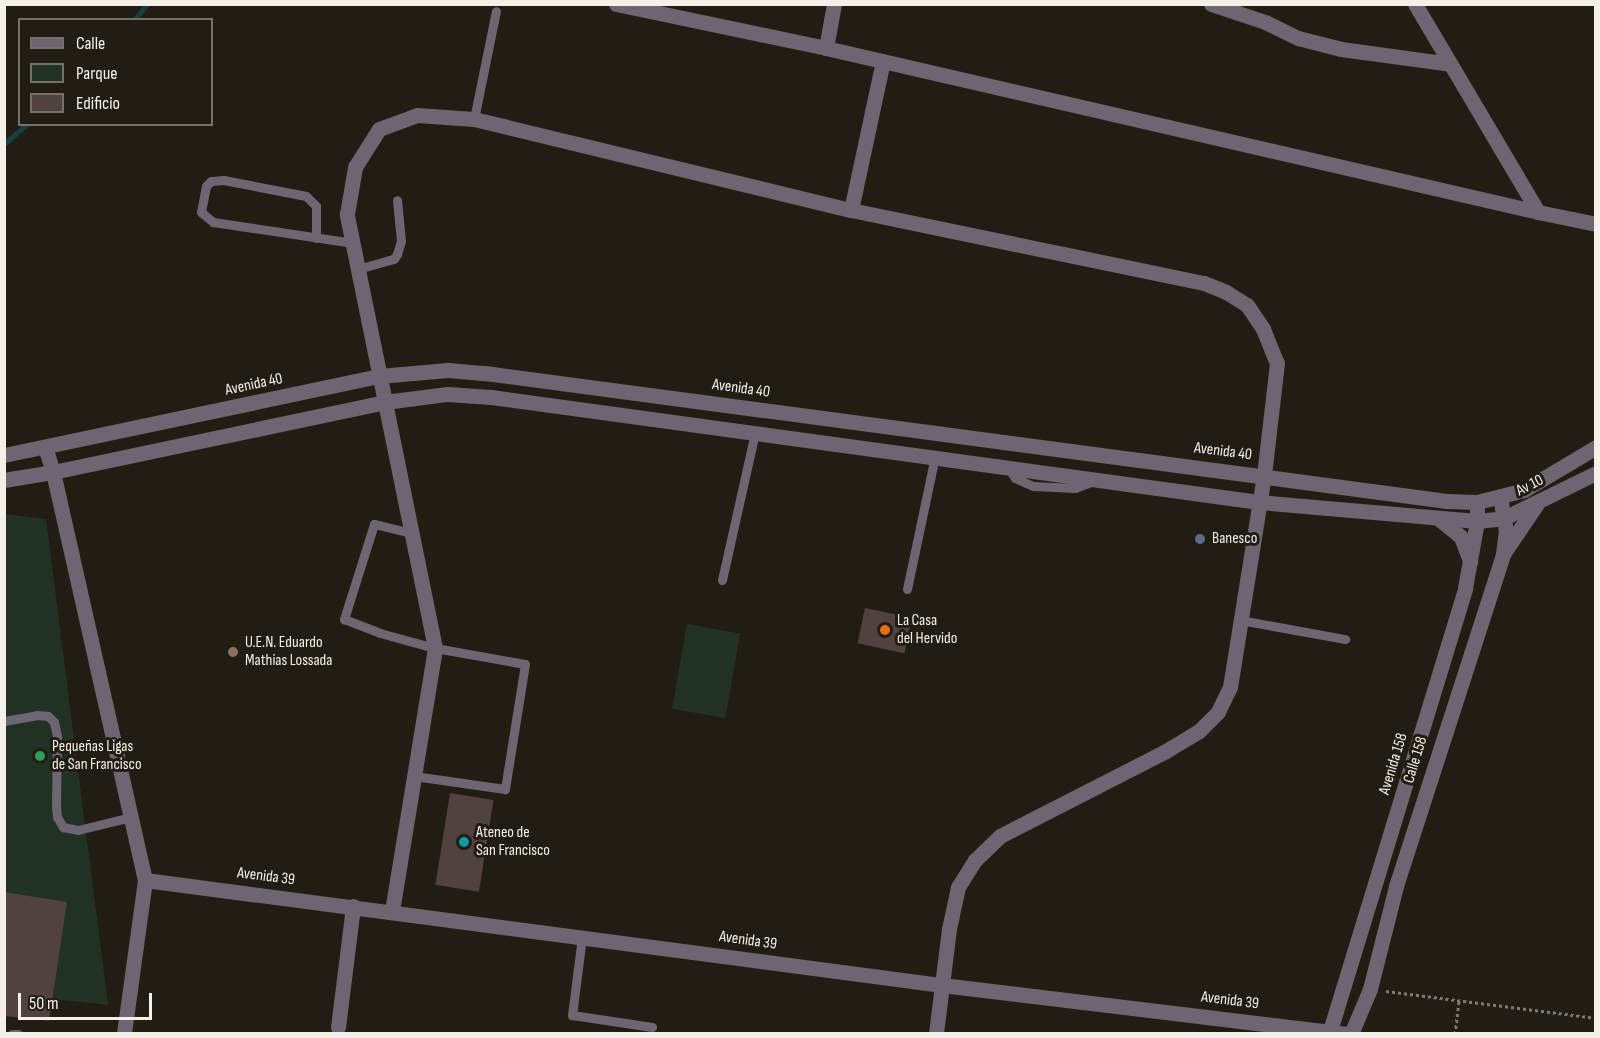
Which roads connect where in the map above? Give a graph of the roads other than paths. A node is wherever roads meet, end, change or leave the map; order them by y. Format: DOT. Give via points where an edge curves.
graph roads {
  1 [pos="616,4"];
  2 [pos="834,4"];
  3 [pos="1211,4"];
  4 [pos="1255,4"];
  5 [pos="1415,4"];
  6 [pos="496,11"];
  7 [pos="1265,22"];
  8 [pos="826,48"];
  9 [pos="884,62"];
  10 [pos="1450,64"];
  11 [pos="474,119"];
  12 [pos="397,200"];
  13 [pos="851,210"];
  14 [pos="1538,212"];
  15 [pos="1596,224"];
  16 [pos="316,238"];
  17 [pos="353,243"];
  18 [pos="358,269"];
  19 [pos="379,376"];
  20 [pos="385,402"];
  21 [pos="755,432"];
  22 [pos="45,447"];
  23 [pos="1596,447"];
  24 [pos="4,455"];
  25 [pos="935,456"];
  26 [pos="53,472"];
  27 [pos="1596,473"];
  28 [pos="1264,475"];
  29 [pos="4,480"];
  30 [pos="1500,497"];
  31 [pos="1540,500"];
  32 [pos="1258,502"];
  33 [pos="1477,502"];
  34 [pos="1437,518"];
  35 [pos="1504,518"];
  36 [pos="1477,521"];
  37 [pos="411,533"];
  38 [pos="1503,554"];
  39 [pos="1470,561"];
  40 [pos="722,580"];
  41 [pos="907,589"];
  42 [pos="1240,620"];
  43 [pos="1345,639"];
  44 [pos="435,648"];
  45 [pos="1442,666"];
  46 [pos="1465,671"];
  47 [pos="4,721"];
  48 [pos="1414,758"];
  49 [pos="1435,762"];
  50 [pos="414,776"];
  51 [pos="131,817"];
  52 [pos="1396,819"];
  53 [pos="1416,824"];
  54 [pos="145,880"];
  55 [pos="1376,882"];
  56 [pos="1396,886"];
  57 [pos="353,906"];
  58 [pos="392,911"];
  59 [pos="582,937"];
  60 [pos="942,985"];
  61 [pos="338,1027"];
  62 [pos="652,1027"];
  63 [pos="1329,1032"];
  64 [pos="12,1034"];
  65 [pos="18,1034"];
  66 [pos="124,1034"];
  67 [pos="936,1034"];
  68 [pos="1349,1034"];
  1 -- 8 [label="street"];
  2 -- 8 [label="street"];
  3 -- 7 [label="street"];
  4 -- 7 [label="street"];
  5 -- 10 [label="street"];
  6 -- 11 [label="lane"];
  7 -- 10 [label="street" via="1298,38 1341,49"];
  8 -- 9 [label="street"];
  9 -- 13 [label="street"];
  9 -- 14 [label="street"];
  10 -- 14 [label="street"];
  11 -- 13 [label="street"];
  11 -- 17 [label="street" via="417,115 380,129 355,167 347,213"];
  12 -- 18 [label="lane" via="401,241 397,254 394,259"];
  13 -- 28 [label="street" via="1204,284 1226,292 1246,305 1263,329 1276,363"];
  14 -- 15 [label="street"];
  16 -- 16 [label="lane" via="213,222 201,212 206,186 211,181 224,180 306,196 316,206"];
  16 -- 17 [label="lane"];
  17 -- 18 [label="street"];
  18 -- 19 [label="street"];
  19 -- 20 [label="street"];
  19 -- 22 [label="street, Avenida 40"];
  19 -- 28 [label="street, Avenida 40" via="415,371 485,373"];
  20 -- 21 [label="street" via="447,394 491,397"];
  20 -- 26 [label="street"];
  20 -- 37 [label="street"];
  21 -- 25 [label="street"];
  21 -- 40 [label="lane"];
  22 -- 24 [label="street, Avenida 40"];
  22 -- 26 [label="street"];
  23 -- 30 [label="street, Avenida 40" via="1524,490"];
  25 -- 32 [label="street"];
  25 -- 41 [label="lane"];
  26 -- 29 [label="street"];
  26 -- 51 [label="street"];
  27 -- 31 [label="street, Av 10"];
  28 -- 32 [label="street"];
  28 -- 33 [label="street, Avenida 40"];
  30 -- 33 [label="street, Avenida 40"];
  30 -- 35 [label="street, Calle 158"];
  31 -- 35 [label="street, Av 10"];
  31 -- 38 [label="street"];
  32 -- 34 [label="street"];
  32 -- 42 [label="street"];
  33 -- 36 [label="street, Avenida 158"];
  34 -- 36 [label="street"];
  34 -- 39 [label="street" via="1461,537"];
  35 -- 36 [label="street, Av 10"];
  35 -- 38 [label="street, Calle 158"];
  36 -- 39 [label="street, Avenida 158"];
  37 -- 44 [label="street"];
  37 -- 44 [label="lane" via="374,524 344,619"];
  38 -- 46 [label="street, Calle 158"];
  39 -- 45 [label="street, Avenida 158"];
  42 -- 43 [label="lane"];
  42 -- 60 [label="street" via="1230,687 1218,712 1199,731 1000,836 975,860 958,887"];
  44 -- 50 [label="street"];
  44 -- 50 [label="lane" via="525,664 505,789"];
  45 -- 46 [label="street"];
  45 -- 48 [label="street, Avenida 158"];
  46 -- 49 [label="street, Calle 158"];
  47 -- 51 [label="lane" via="37,715 48,716 54,722 56,806 63,827 78,830"];
  48 -- 49 [label="street"];
  48 -- 52 [label="street, Avenida 158"];
  49 -- 53 [label="street, Calle 158"];
  50 -- 58 [label="street"];
  51 -- 54 [label="street"];
  52 -- 53 [label="street"];
  52 -- 55 [label="street, Avenida 158"];
  53 -- 56 [label="street, Calle 158"];
  54 -- 57 [label="street, Avenida 39"];
  54 -- 66 [label="street"];
  55 -- 56 [label="street"];
  55 -- 63 [label="street, Avenida 158"];
  56 -- 68 [label="street, Calle 158" via="1370,989"];
  57 -- 58 [label="street, Avenida 39"];
  57 -- 61 [label="street"];
  58 -- 59 [label="street, Avenida 39"];
  59 -- 60 [label="street, Avenida 39"];
  59 -- 62 [label="lane" via="572,1015"];
  60 -- 63 [label="street, Avenida 39"];
  60 -- 67 [label="street"];
  63 -- 68 [label="street, Avenida 39"];
  64 -- 65 [label="lane"];
}
